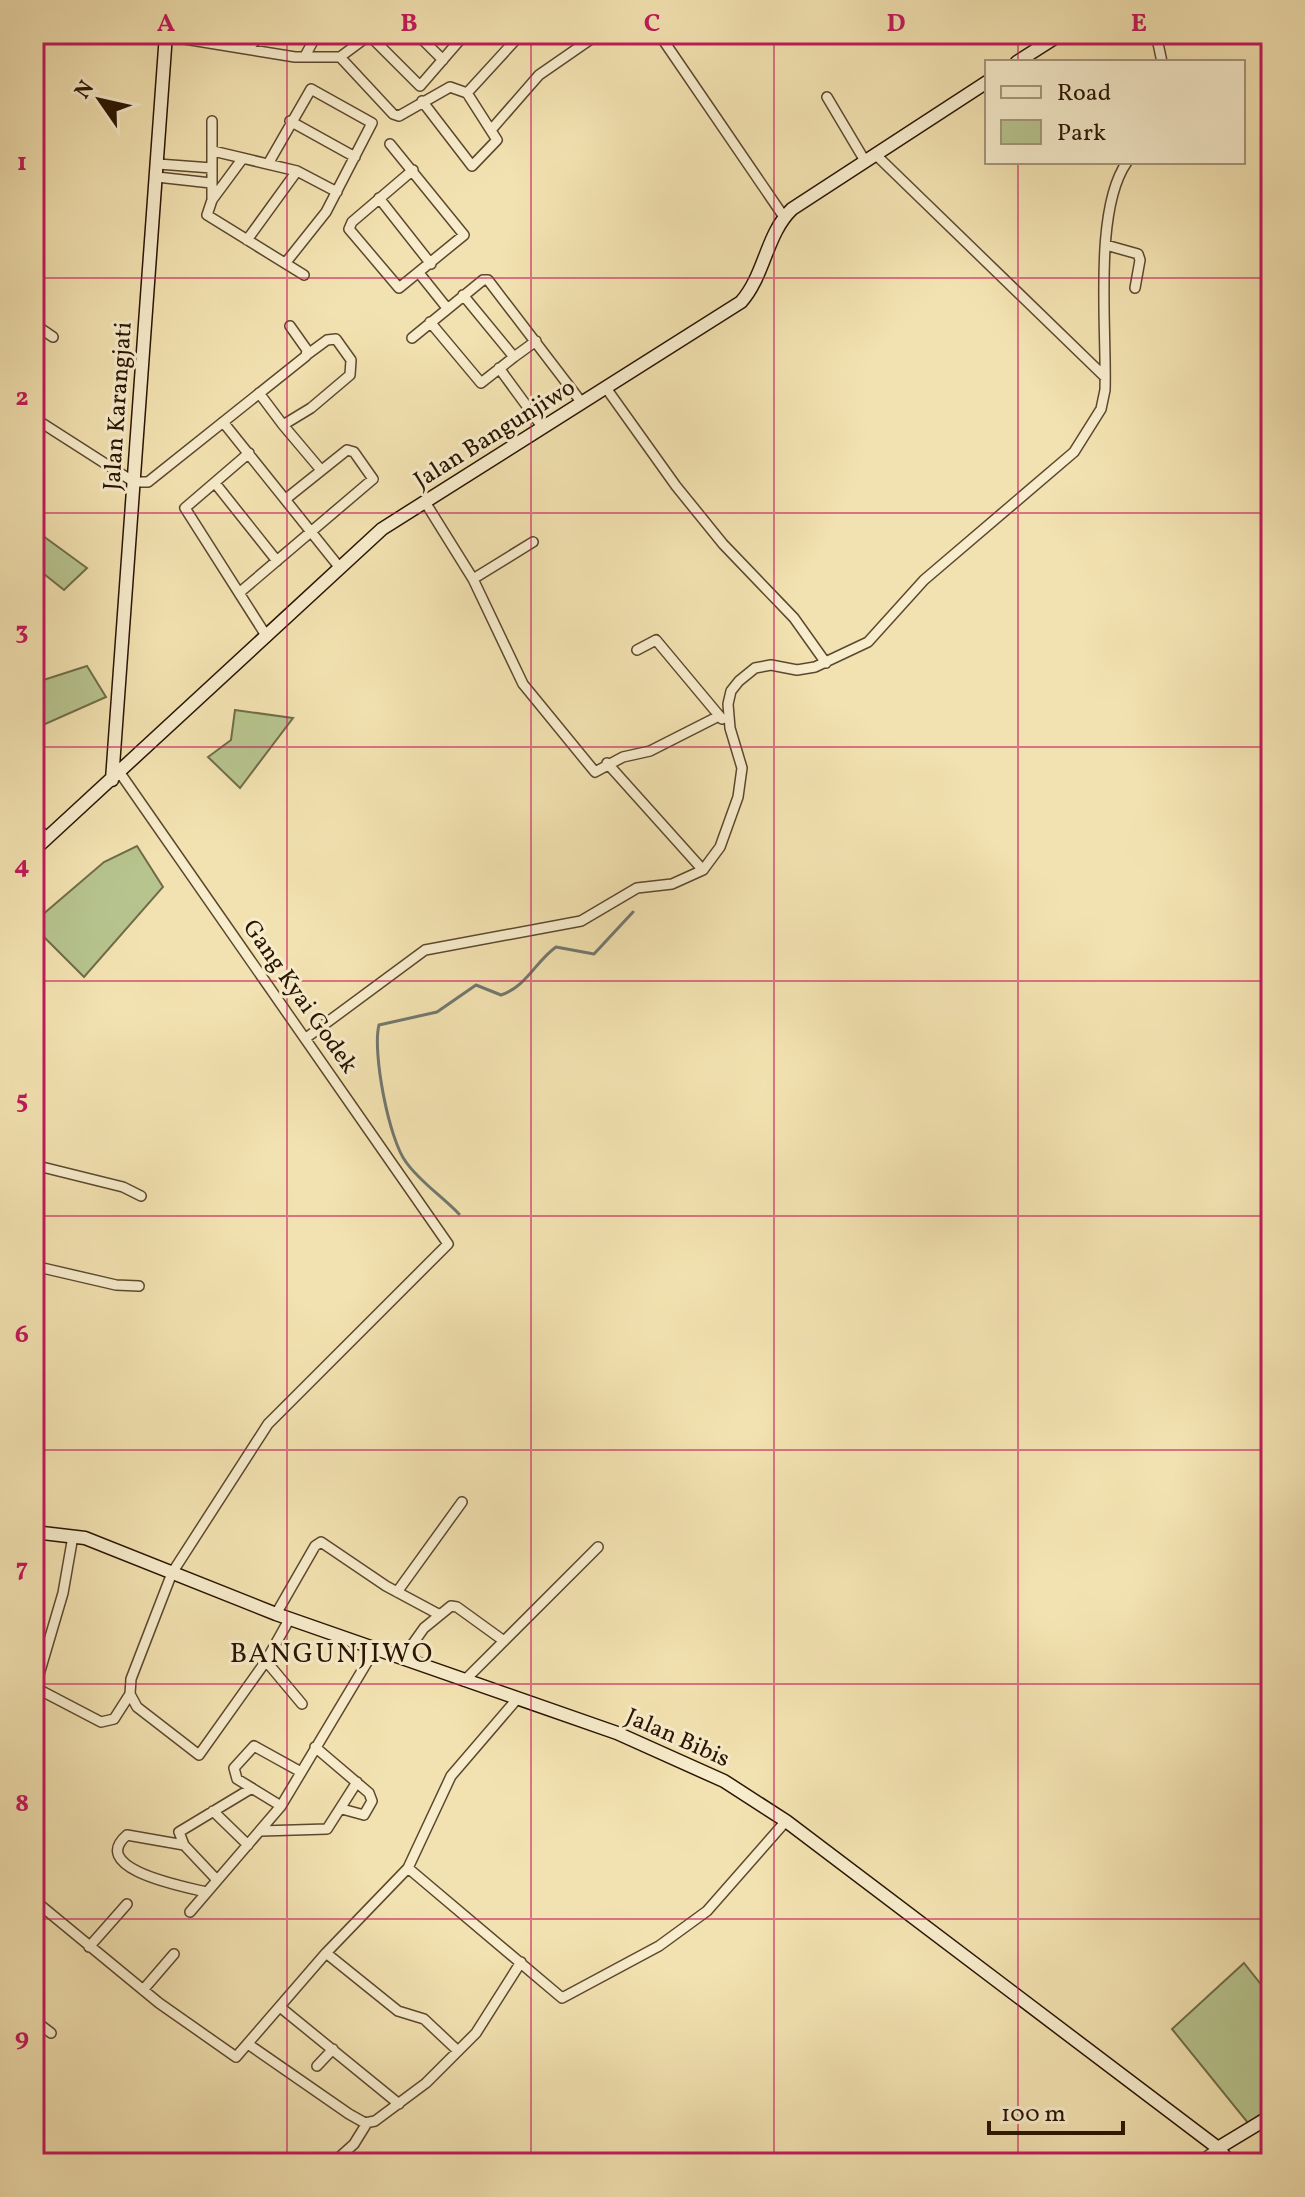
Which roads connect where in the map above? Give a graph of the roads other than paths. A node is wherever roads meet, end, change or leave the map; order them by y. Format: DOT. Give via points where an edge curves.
graph roads {
  1 [pos="262,34"];
  2 [pos="317,34"];
  3 [pos="417,34"];
  4 [pos="465,34"];
  5 [pos="521,34"];
  6 [pos="591,34"];
  7 [pos="659,34"];
  8 [pos="1156,34"];
  9 [pos="166,35"];
  10 [pos="370,35"];
  11 [pos="1054,36"];
  12 [pos="247,49"];
  13 [pos="305,56"];
  14 [pos="340,57"];
  15 [pos="443,60"];
  16 [pos="1020,60"];
  17 [pos="1162,60"];
  18 [pos="985,83"];
  19 [pos="467,93"];
  20 [pos="827,97"];
  21 [pos="422,101"];
  22 [pos="212,121"];
  23 [pos="290,121"];
  24 [pos="491,130"];
  25 [pos="390,144"];
  26 [pos="213,151"];
  27 [pos="355,157"];
  28 [pos="870,157"];
  29 [pos="243,158"];
  30 [pos="268,164"];
  31 [pos="1126,164"];
  32 [pos="212,168"];
  33 [pos="157,170"];
  34 [pos="413,170"];
  35 [pos="297,171"];
  36 [pos="211,183"];
  37 [pos="337,192"];
  38 [pos="379,198"];
  39 [pos="212,200"];
  40 [pos="784,217"];
  41 [pos="247,240"];
  42 [pos="1106,245"];
  43 [pos="287,261"];
  44 [pos="431,264"];
  45 [pos="419,273"];
  46 [pos="304,275"];
  47 [pos="1135,288"];
  48 [pos="463,295"];
  49 [pos="447,308"];
  50 [pos="430,322"];
  51 [pos="34,324"];
  52 [pos="290,326"];
  53 [pos="53,337"];
  54 [pos="412,338"];
  55 [pos="536,341"];
  56 [pos="308,354"];
  57 [pos="514,357"];
  58 [pos="499,368"];
  59 [pos="1105,377"];
  60 [pos="606,388"];
  61 [pos="259,393"];
  62 [pos="582,403"];
  63 [pos="34,418"];
  64 [pos="223,422"];
  65 [pos="283,425"];
  66 [pos="543,428"];
  67 [pos="249,453"];
  68 [pos="321,470"];
  69 [pos="134,482"];
  70 [pos="215,483"];
  71 [pos="287,498"];
  72 [pos="425,502"];
  73 [pos="313,532"];
  74 [pos="533,542"];
  75 [pos="277,561"];
  76 [pos="340,568"];
  77 [pos="473,579"];
  78 [pos="239,593"];
  79 [pos="267,637"];
  80 [pos="637,650"];
  81 [pos="826,663"];
  82 [pos="719,716"];
  83 [pos="730,728"];
  84 [pos="607,763"];
  85 [pos="116,777"];
  86 [pos="34,824"];
  87 [pos="47,838"];
  88 [pos="34,850"];
  89 [pos="703,870"];
  90 [pos="306,1038"];
  91 [pos="34,1165"];
  92 [pos="141,1196"];
  93 [pos="34,1266"];
  94 [pos="139,1286"];
  95 [pos="462,1502"];
  96 [pos="34,1532"];
  97 [pos="73,1536"];
  98 [pos="598,1547"];
  99 [pos="172,1573"];
  100 [pos="397,1592"];
  101 [pos="276,1614"];
  102 [pos="440,1615"];
  103 [pos="290,1618"];
  104 [pos="504,1641"];
  105 [pos="375,1649"];
  106 [pos="402,1659"];
  107 [pos="266,1661"];
  108 [pos="464,1681"];
  109 [pos="34,1688"];
  110 [pos="130,1694"];
  111 [pos="517,1699"];
  112 [pos="302,1704"];
  113 [pos="315,1747"];
  114 [pos="301,1772"];
  115 [pos="357,1782"];
  116 [pos="252,1788"];
  117 [pos="281,1806"];
  118 [pos="342,1809"];
  119 [pos="213,1811"];
  120 [pos="786,1821"];
  121 [pos="261,1831"];
  122 [pos="184,1845"];
  123 [pos="248,1845"];
  124 [pos="408,1868"];
  125 [pos="217,1880"];
  126 [pos="206,1892"];
  127 [pos="34,1900"];
  128 [pos="127,1904"];
  129 [pos="190,1912"];
  130 [pos="89,1947"];
  131 [pos="326,1953"];
  132 [pos="174,1954"];
  133 [pos="521,1962"];
  134 [pos="143,1990"];
  135 [pos="280,2007"];
  136 [pos="34,2020"];
  137 [pos="51,2033"];
  138 [pos="248,2044"];
  139 [pos="333,2049"];
  140 [pos="458,2051"];
  141 [pos="317,2066"];
  142 [pos="399,2104"];
  143 [pos="1271,2116"];
  144 [pos="367,2123"];
  145 [pos="1218,2148"];
  146 [pos="333,2163"];
  147 [pos="1198,2163"];
  148 [pos="1230,2163"];
  1 -- 12 [label="street"];
  2 -- 13 [label="street"];
  3 -- 15 [label="street"];
  4 -- 15 [label="street"];
  5 -- 19 [label="street"];
  6 -- 24 [label="street" via="539,75"];
  7 -- 40 [label="street"];
  8 -- 17 [label="street"];
  9 -- 12 [label="street"];
  9 -- 33 [label="main road, Jalan Karangjati"];
  10 -- 14 [label="street"];
  10 -- 15 [label="street" via="418,85"];
  11 -- 16 [label="main road"];
  12 -- 13 [label="street"];
  13 -- 14 [label="street"];
  14 -- 21 [label="street" via="393,114 399,116"];
  18 -- 28 [label="main road"];
  19 -- 21 [label="street" via="450,87"];
  19 -- 24 [label="street"];
  20 -- 28 [label="street"];
  21 -- 24 [label="street" via="470,166 497,140"];
  22 -- 26 [label="street"];
  23 -- 27 [label="street"];
  23 -- 27 [label="street" via="311,89 325,96 372,123"];
  23 -- 30 [label="street"];
  25 -- 34 [label="street"];
  26 -- 29 [label="street"];
  26 -- 32 [label="street"];
  27 -- 37 [label="street"];
  28 -- 40 [label="main road"];
  28 -- 59 [label="street"];
  29 -- 30 [label="street"];
  29 -- 39 [label="street"];
  30 -- 35 [label="street"];
  31 -- 42 [label="street" via="1110,204"];
  32 -- 33 [label="street"];
  32 -- 36 [label="street"];
  33 -- 36 [label="street"];
  33 -- 69 [label="main road, Jalan Karangjati"];
  34 -- 38 [label="street"];
  34 -- 44 [label="street" via="464,235"];
  35 -- 37 [label="street"];
  35 -- 41 [label="street"];
  36 -- 39 [label="street"];
  37 -- 43 [label="street"];
  38 -- 44 [label="street"];
  38 -- 45 [label="street" via="352,222 350,231 399,288"];
  39 -- 41 [label="street" via="208,217"];
  40 -- 60 [label="main road, Jalan Bangunjiwo" via="761,274 741,302"];
  41 -- 43 [label="street"];
  42 -- 47 [label="street" via="1138,254"];
  42 -- 59 [label="street"];
  43 -- 46 [label="street"];
  44 -- 45 [label="street"];
  45 -- 49 [label="street"];
  48 -- 49 [label="street"];
  48 -- 55 [label="street" via="488,280"];
  48 -- 57 [label="street"];
  49 -- 50 [label="street"];
  50 -- 54 [label="street"];
  50 -- 58 [label="street" via="477,382"];
  51 -- 53 [label="street"];
  52 -- 56 [label="street"];
  55 -- 57 [label="street"];
  55 -- 62 [label="street"];
  56 -- 61 [label="street"];
  56 -- 65 [label="street" via="336,339 352,370 343,383"];
  57 -- 58 [label="street"];
  58 -- 66 [label="street"];
  59 -- 81 [label="street" via="1101,409 1074,452 924,580 868,642"];
  60 -- 62 [label="main road, Jalan Bangunjiwo"];
  60 -- 81 [label="street" via="676,486 794,618"];
  61 -- 64 [label="street"];
  61 -- 65 [label="street"];
  62 -- 66 [label="main road, Jalan Bangunjiwo"];
  63 -- 69 [label="street"];
  64 -- 67 [label="street"];
  64 -- 69 [label="street" via="152,479"];
  65 -- 68 [label="street"];
  66 -- 72 [label="main road, Jalan Bangunjiwo"];
  67 -- 70 [label="street"];
  67 -- 71 [label="street"];
  68 -- 71 [label="street"];
  68 -- 73 [label="street" via="350,450 373,479"];
  69 -- 85 [label="main road, Jalan Karangjati"];
  70 -- 75 [label="street"];
  70 -- 78 [label="street" via="185,508"];
  71 -- 73 [label="street"];
  72 -- 76 [label="main road, Jalan Bangunjiwo" via="382,529"];
  72 -- 77 [label="street"];
  73 -- 75 [label="street"];
  73 -- 76 [label="street"];
  74 -- 77 [label="street"];
  75 -- 78 [label="street"];
  76 -- 79 [label="main road, Jalan Bangunjiwo"];
  77 -- 84 [label="street" via="523,684 595,772"];
  78 -- 79 [label="street"];
  79 -- 85 [label="main road, Jalan Bangunjiwo"];
  80 -- 82 [label="street" via="656,640"];
  81 -- 83 [label="street" via="797,670 755,668 731,691"];
  82 -- 83 [label="street"];
  82 -- 84 [label="street" via="650,751"];
  83 -- 89 [label="street" via="742,768 738,797 720,847"];
  84 -- 89 [label="street"];
  85 -- 87 [label="main road, Jalan Bangunjiwo"];
  85 -- 90 [label="street, Gang Kyai Godek"];
  86 -- 87 [label="street"];
  87 -- 88 [label="main road, Jalan Bangunjiwo"];
  89 -- 90 [label="street" via="672,884 637,888 581,921 425,950"];
  90 -- 99 [label="street, Gang Kyai Godek" via="448,1244 268,1424"];
  91 -- 92 [label="street"];
  93 -- 94 [label="street"];
  95 -- 100 [label="street"];
  96 -- 97 [label="main road, Jalan Bibis"];
  97 -- 99 [label="main road, Jalan Bibis"];
  97 -- 109 [label="street" via="63,1593"];
  98 -- 104 [label="street"];
  99 -- 101 [label="main road, Jalan Bibis"];
  99 -- 110 [label="street"];
  100 -- 101 [label="street" via="321,1542"];
  100 -- 102 [label="street"];
  101 -- 103 [label="main road, Jalan Bibis"];
  102 -- 104 [label="street" via="457,1607"];
  102 -- 106 [label="street"];
  103 -- 105 [label="main road, Jalan Bibis"];
  103 -- 107 [label="street"];
  104 -- 108 [label="street"];
  105 -- 106 [label="main road, Jalan Bibis"];
  105 -- 113 [label="street"];
  106 -- 108 [label="main road, Jalan Bibis"];
  107 -- 110 [label="street" via="199,1755 137,1707"];
  107 -- 112 [label="street"];
  108 -- 111 [label="main road, Jalan Bibis"];
  109 -- 110 [label="street" via="108,1722"];
  111 -- 120 [label="main road, Jalan Bibis" via="679,1759"];
  111 -- 124 [label="street" via="451,1776"];
  113 -- 114 [label="street"];
  113 -- 115 [label="street"];
  114 -- 116 [label="street" via="251,1747 233,1772"];
  114 -- 117 [label="street"];
  115 -- 118 [label="street"];
  115 -- 118 [label="street" via="369,1793 372,1807 358,1815"];
  116 -- 117 [label="street"];
  116 -- 119 [label="street"];
  117 -- 121 [label="street"];
  118 -- 121 [label="street" via="327,1829"];
  119 -- 122 [label="street" via="179,1832"];
  119 -- 123 [label="street"];
  120 -- 133 [label="street" via="707,1911 659,1946 565,1997"];
  120 -- 145 [label="main road, Jalan Bibis"];
  121 -- 123 [label="street"];
  122 -- 125 [label="street"];
  122 -- 126 [label="street" via="127,1835 118,1858 151,1876"];
  123 -- 125 [label="street"];
  124 -- 131 [label="street"];
  124 -- 133 [label="street"];
  125 -- 126 [label="street"];
  126 -- 129 [label="street"];
  127 -- 130 [label="street"];
  128 -- 130 [label="street"];
  130 -- 134 [label="street"];
  131 -- 135 [label="street"];
  131 -- 140 [label="street" via="398,2011 424,2019"];
  132 -- 134 [label="street"];
  133 -- 140 [label="street" via="476,2033"];
  134 -- 138 [label="street" via="236,2057"];
  135 -- 138 [label="street"];
  135 -- 139 [label="street"];
  136 -- 137 [label="street"];
  138 -- 144 [label="street"];
  139 -- 141 [label="street"];
  139 -- 142 [label="street"];
  140 -- 142 [label="street"];
  142 -- 144 [label="street"];
  143 -- 145 [label="main road"];
  144 -- 146 [label="street"];
  145 -- 147 [label="street"];
  145 -- 148 [label="main road, Jalan Bibis"];
}
